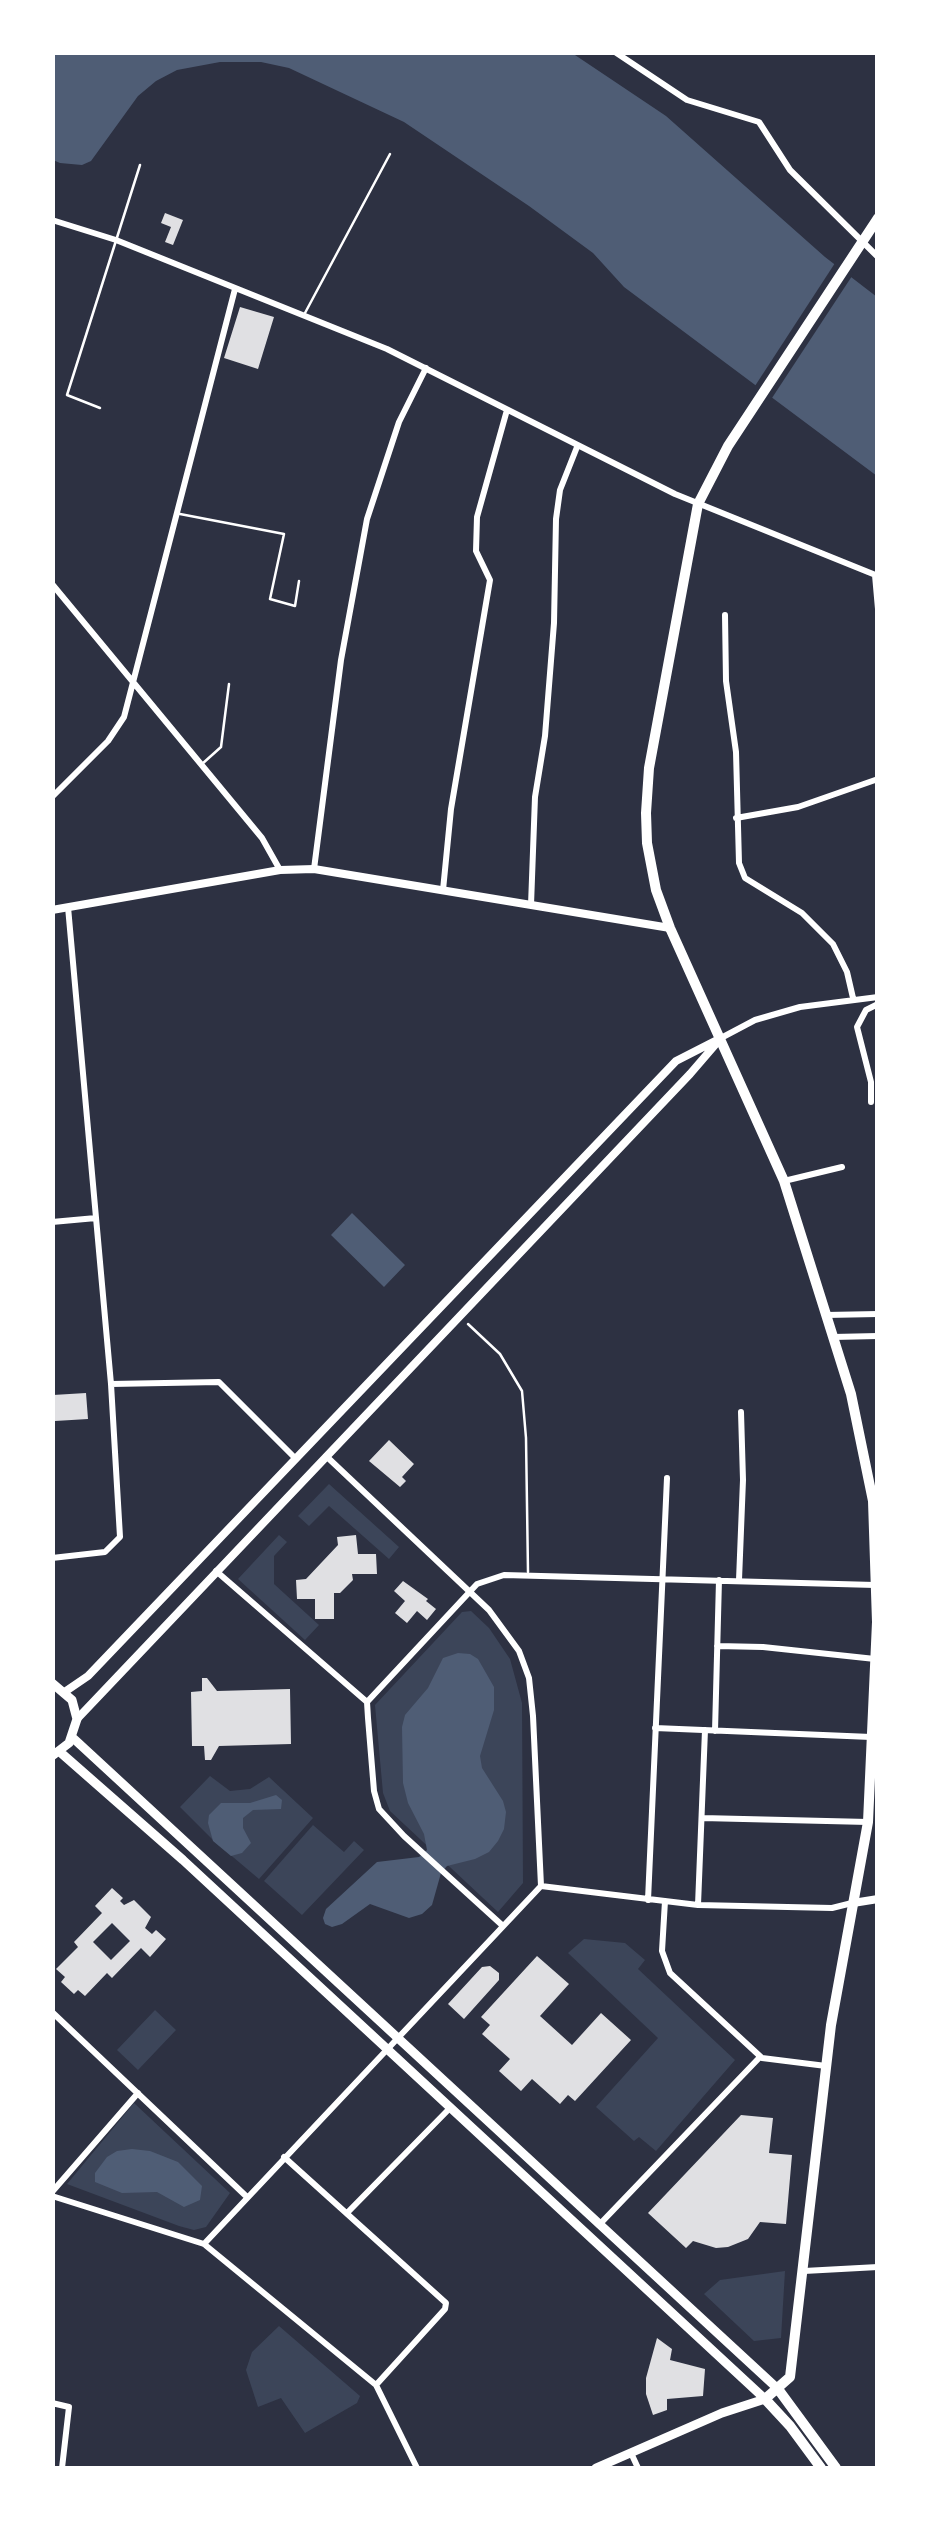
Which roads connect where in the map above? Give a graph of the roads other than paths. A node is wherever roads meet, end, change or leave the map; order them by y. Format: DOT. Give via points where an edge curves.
graph roads {
  1 [pos="615,52"];
  2 [pos="390,154"];
  3 [pos="140,165"];
  4 [pos="878,218"];
  5 [pos="52,220"];
  6 [pos="116,240"];
  7 [pos="878,257"];
  8 [pos="236,289"];
  9 [pos="304,314"];
  10 [pos="426,368"];
  11 [pos="100,408"];
  12 [pos="508,410"];
  13 [pos="577,447"];
  14 [pos="698,504"];
  15 [pos="176,513"];
  16 [pos="876,575"];
  17 [pos="300,581"];
  18 [pos="52,584"];
  19 [pos="878,609"];
  20 [pos="725,615"];
  21 [pos="134,681"];
  22 [pos="229,684"];
  23 [pos="200,765"];
  24 [pos="878,779"];
  25 [pos="52,798"];
  26 [pos="736,818"];
  27 [pos="314,869"];
  28 [pos="280,870"];
  29 [pos="443,890"];
  30 [pos="532,905"];
  31 [pos="68,907"];
  32 [pos="52,910"];
  33 [pos="670,928"];
  34 [pos="853,998"];
  35 [pos="878,1000"];
  36 [pos="721,1038"];
  37 [pos="871,1102"];
  38 [pos="842,1167"];
  39 [pos="784,1181"];
  40 [pos="96,1218"];
  41 [pos="52,1222"];
  42 [pos="520,1224"];
  43 [pos="535,1238"];
  44 [pos="878,1314"];
  45 [pos="826,1315"];
  46 [pos="468,1324"];
  47 [pos="878,1336"];
  48 [pos="832,1337"];
  49 [pos="111,1384"];
  50 [pos="741,1412"];
  51 [pos="311,1443"];
  52 [pos="326,1456"];
  53 [pos="296,1459"];
  54 [pos="667,1478"];
  55 [pos="875,1501"];
  56 [pos="52,1558"];
  57 [pos="877,1563"];
  58 [pos="216,1571"];
  59 [pos="528,1576"];
  60 [pos="662,1578"];
  61 [pos="718,1580"];
  62 [pos="738,1580"];
  63 [pos="876,1585"];
  64 [pos="470,1591"];
  65 [pos="144,1617"];
  66 [pos="877,1622"];
  67 [pos="159,1632"];
  68 [pos="717,1646"];
  69 [pos="875,1659"];
  70 [pos="52,1683"];
  71 [pos="66,1692"];
  72 [pos="367,1702"];
  73 [pos="77,1719"];
  74 [pos="656,1728"];
  75 [pos="705,1730"];
  76 [pos="715,1731"];
  77 [pos="872,1737"];
  78 [pos="73,1738"];
  79 [pos="56,1754"];
  80 [pos="702,1818"];
  81 [pos="868,1822"];
  82 [pos="540,1886"];
  83 [pos="878,1898"];
  84 [pos="648,1900"];
  85 [pos="664,1902"];
  86 [pos="852,1902"];
  87 [pos="698,1905"];
  88 [pos="502,1926"];
  89 [pos="52,2012"];
  90 [pos="396,2037"];
  91 [pos="387,2047"];
  92 [pos="760,2057"];
  93 [pos="826,2066"];
  94 [pos="138,2093"];
  95 [pos="451,2107"];
  96 [pos="284,2158"];
  97 [pos="52,2194"];
  98 [pos="247,2197"];
  99 [pos="348,2212"];
  100 [pos="599,2225"];
  101 [pos="204,2244"];
  102 [pos="878,2267"];
  103 [pos="804,2272"];
  104 [pos="376,2386"];
  105 [pos="778,2390"];
  106 [pos="765,2399"];
  107 [pos="52,2403"];
  108 [pos="630,2453"];
  109 [pos="62,2468"];
  110 [pos="417,2468"];
  111 [pos="596,2468"];
  112 [pos="638,2468"];
  113 [pos="821,2468"];
  114 [pos="836,2468"];
  1 -- 7 [label="street" via="687,100 759,122 790,170"];
  2 -- 9 [label="lane"];
  3 -- 6 [label="lane"];
  4 -- 14 [label="highway" via="728,446"];
  5 -- 6 [label="street"];
  6 -- 8 [label="street"];
  6 -- 11 [label="lane" via="67,395"];
  8 -- 9 [label="street"];
  8 -- 15 [label="street"];
  9 -- 10 [label="street"];
  10 -- 12 [label="street"];
  10 -- 27 [label="street" via="399,422 366,519"];
  12 -- 13 [label="street"];
  12 -- 29 [label="street" via="476,518 476,551 490,580"];
  13 -- 14 [label="street"];
  13 -- 30 [label="street" via="556,519"];
  14 -- 16 [label="street"];
  14 -- 33 [label="highway" via="648,768 647,843"];
  15 -- 17 [label="lane" via="284,534 270,600 295,606"];
  15 -- 21 [label="street"];
  16 -- 19 [label="street"];
  18 -- 21 [label="street"];
  20 -- 26 [label="street"];
  21 -- 23 [label="street"];
  21 -- 25 [label="street" via="124,717 108,741"];
  22 -- 23 [label="lane" via="221,748"];
  23 -- 28 [label="street" via="262,838"];
  24 -- 26 [label="street" via="798,807"];
  26 -- 34 [label="street" via="746,878 802,914 833,944"];
  27 -- 28 [label="street"];
  27 -- 29 [label="street"];
  28 -- 31 [label="street"];
  29 -- 30 [label="street"];
  30 -- 33 [label="street"];
  31 -- 32 [label="street"];
  31 -- 40 [label="street"];
  33 -- 36 [label="highway"];
  34 -- 35 [label="street"];
  34 -- 36 [label="street" via="755,1020"];
  35 -- 37 [label="street" via="858,1027"];
  36 -- 39 [label="highway"];
  36 -- 42 [label="street" via="676,1061"];
  36 -- 43 [label="street"];
  38 -- 39 [label="street"];
  39 -- 45 [label="highway"];
  40 -- 41 [label="street"];
  40 -- 49 [label="street"];
  42 -- 43 [label="street"];
  42 -- 51 [label="street"];
  43 -- 52 [label="street"];
  44 -- 45 [label="street"];
  45 -- 48 [label="highway"];
  46 -- 59 [label="lane" via="500,1354 522,1391"];
  47 -- 48 [label="street"];
  48 -- 55 [label="highway"];
  49 -- 53 [label="street" via="218,1382"];
  49 -- 56 [label="street" via="120,1537 105,1552"];
  50 -- 62 [label="street"];
  51 -- 52 [label="street"];
  51 -- 53 [label="street"];
  52 -- 58 [label="street"];
  52 -- 64 [label="street"];
  53 -- 65 [label="street"];
  54 -- 60 [label="street"];
  55 -- 57 [label="highway"];
  57 -- 63 [label="highway"];
  58 -- 67 [label="street"];
  58 -- 72 [label="street"];
  59 -- 60 [label="street"];
  59 -- 64 [label="street" via="489,1578"];
  60 -- 61 [label="street"];
  60 -- 74 [label="street"];
  61 -- 62 [label="street"];
  61 -- 68 [label="street"];
  62 -- 63 [label="street"];
  63 -- 66 [label="highway"];
  64 -- 72 [label="street"];
  64 -- 82 [label="street" via="502,1623 529,1678"];
  65 -- 67 [label="street"];
  65 -- 71 [label="street"];
  66 -- 69 [label="highway"];
  67 -- 73 [label="street"];
  68 -- 69 [label="street"];
  68 -- 76 [label="street"];
  69 -- 77 [label="highway"];
  70 -- 71 [label="main road"];
  71 -- 73 [label="main road"];
  72 -- 88 [label="street" via="376,1800 384,1815"];
  73 -- 78 [label="main road"];
  74 -- 75 [label="street"];
  74 -- 84 [label="street"];
  75 -- 76 [label="street"];
  75 -- 80 [label="street"];
  76 -- 77 [label="street"];
  77 -- 81 [label="highway"];
  78 -- 79 [label="main road"];
  78 -- 90 [label="main road"];
  79 -- 91 [label="main road"];
  80 -- 81 [label="street"];
  80 -- 87 [label="street"];
  81 -- 86 [label="highway"];
  82 -- 84 [label="street"];
  82 -- 88 [label="street"];
  83 -- 86 [label="street"];
  84 -- 85 [label="street"];
  85 -- 87 [label="street"];
  85 -- 92 [label="street" via="662,1950 670,1973"];
  86 -- 87 [label="street" via="832,1908"];
  86 -- 93 [label="highway"];
  88 -- 90 [label="street"];
  89 -- 94 [label="street"];
  90 -- 91 [label="street"];
  90 -- 100 [label="main road"];
  91 -- 95 [label="main road"];
  91 -- 96 [label="street"];
  92 -- 93 [label="street"];
  92 -- 100 [label="street"];
  93 -- 103 [label="highway"];
  94 -- 97 [label="street"];
  94 -- 98 [label="street"];
  95 -- 99 [label="street"];
  95 -- 106 [label="main road"];
  96 -- 98 [label="street"];
  96 -- 99 [label="street"];
  97 -- 101 [label="street"];
  98 -- 101 [label="street"];
  99 -- 104 [label="street" via="446,2303"];
  100 -- 105 [label="main road"];
  101 -- 104 [label="street"];
  102 -- 103 [label="street"];
  103 -- 105 [label="highway" via="790,2377"];
  104 -- 110 [label="street"];
  105 -- 106 [label="highway"];
  105 -- 114 [label="highway"];
  106 -- 108 [label="main road"];
  106 -- 113 [label="highway"];
  107 -- 109 [label="street" via="69,2407"];
  108 -- 111 [label="main road"];
  108 -- 112 [label="street"];
}
